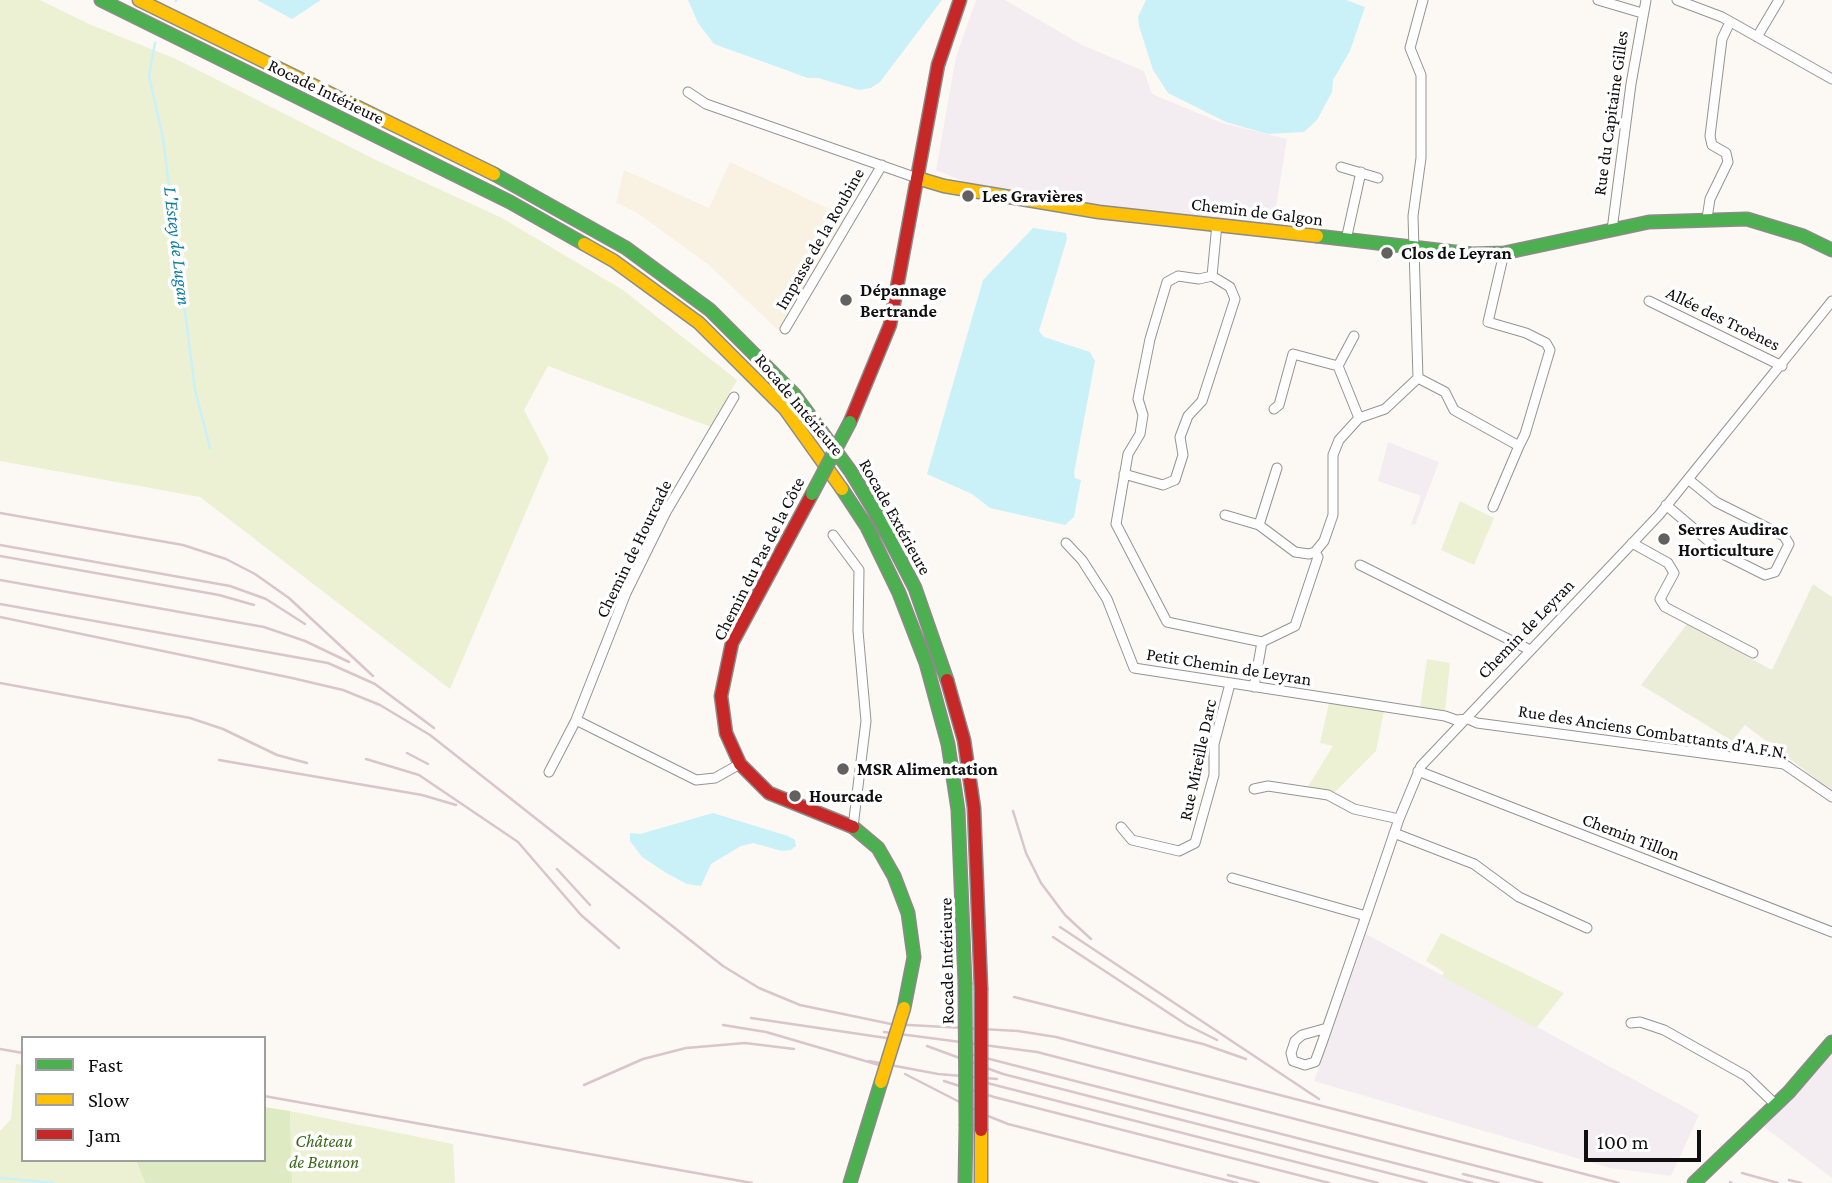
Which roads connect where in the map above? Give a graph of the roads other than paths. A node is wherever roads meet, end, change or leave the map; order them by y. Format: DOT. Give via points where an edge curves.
graph roads {
  1 [pos="100,0"];
  2 [pos="139,0"];
  3 [pos="960,0"];
  4 [pos="1423,0"];
  5 [pos="1598,0"];
  6 [pos="1646,0"];
  7 [pos="1677,0"];
  8 [pos="1779,0"];
  9 [pos="1642,13"];
  10 [pos="1730,22"];
  11 [pos="1757,37"];
  12 [pos="1832,79"];
  13 [pos="688,92"];
  14 [pos="881,164"];
  15 [pos="1341,167"];
  16 [pos="1361,172"];
  17 [pos="1378,177"];
  18 [pos="918,178"];
  19 [pos="1707,218"];
  20 [pos="1217,224"];
  21 [pos="1612,230"];
  22 [pos="1346,240"];
  23 [pos="1413,247"];
  24 [pos="1832,250"];
  25 [pos="1504,253"];
  26 [pos="1212,276"];
  27 [pos="1649,301"];
  28 [pos="1832,301"];
  29 [pos="785,329"];
  30 [pos="1354,336"];
  31 [pos="1338,366"];
  32 [pos="1782,366"];
  33 [pos="1418,378"];
  34 [pos="733,397"];
  35 [pos="1274,409"];
  36 [pos="1359,418"];
  37 [pos="1519,446"];
  38 [pos="1277,468"];
  39 [pos="1124,474"];
  40 [pos="1688,479"];
  41 [pos="1666,505"];
  42 [pos="1493,507"];
  43 [pos="1225,515"];
  44 [pos="1259,525"];
  45 [pos="832,535"];
  46 [pos="1066,543"];
  47 [pos="1632,543"];
  48 [pos="1315,552"];
  49 [pos="1360,565"];
  50 [pos="1262,642"];
  51 [pos="1528,649"];
  52 [pos="1753,653"];
  53 [pos="1230,684"];
  54 [pos="1254,687"];
  55 [pos="1462,719"];
  56 [pos="576,720"];
  57 [pos="740,764"];
  58 [pos="1418,771"];
  59 [pos="549,772"];
  60 [pos="1254,789"];
  61 [pos="1832,797"];
  62 [pos="1399,819"];
  63 [pos="853,827"];
  64 [pos="1121,827"];
  65 [pos="1394,833"];
  66 [pos="1232,878"];
  67 [pos="1366,916"];
  68 [pos="1587,928"];
  69 [pos="1832,932"];
  70 [pos="1631,1023"];
  71 [pos="1327,1028"];
  72 [pos="1832,1042"];
  73 [pos="1776,1105"];
  74 [pos="850,1181"];
  75 [pos="965,1183"];
  76 [pos="981,1183"];
  77 [pos="1694,1183"];
  1 -- 75 [label="main road, Rocade Intérieure, bridge" via="510,202 614,261 699,323 785,409 822,457 867,527 899,593 926,663 948,744 958,810 965,983"];
  2 -- 76 [label="main road, Rocade Extérieure, bridge" via="516,185 626,247 710,310 794,394 852,472 915,588 964,740 974,808 981,988"];
  3 -- 18 [label="main road, Chemin du Pas de la Côte" via="938,65"];
  4 -- 23 [label="street" via="1410,48 1421,75 1421,158 1413,206"];
  5 -- 9 [label="street"];
  6 -- 9 [label="street, Rue du Capitaine Gilles"];
  7 -- 10 [label="street"];
  8 -- 11 [label="street"];
  9 -- 21 [label="street, Rue du Capitaine Gilles"];
  10 -- 11 [label="street"];
  10 -- 19 [label="street" via="1722,39 1710,136 1728,162 1710,198"];
  11 -- 12 [label="street"];
  13 -- 14 [label="street, Chemin de Galgon" via="706,104"];
  14 -- 18 [label="street, Chemin de Galgon"];
  14 -- 29 [label="street, Impasse de la Roubine"];
  15 -- 16 [label="street"];
  16 -- 17 [label="street"];
  16 -- 22 [label="street"];
  18 -- 20 [label="main road, Chemin de Galgon" via="1099,212"];
  18 -- 57 [label="main road, Chemin du Pas de la Côte, bridge" via="890,325 849,422 732,643 721,696 726,733"];
  19 -- 21 [label="main road, Chemin de Galgon"];
  19 -- 24 [label="main road, Chemin de Galgon" via="1747,219"];
  20 -- 22 [label="main road, Chemin de Galgon"];
  20 -- 26 [label="street"];
  21 -- 25 [label="main road, Chemin de Galgon"];
  22 -- 23 [label="main road, Chemin de Galgon"];
  23 -- 25 [label="main road, Chemin de Galgon"];
  23 -- 33 [label="street"];
  25 -- 37 [label="street" via="1488,322 1546,343 1550,350"];
  26 -- 39 [label="street" via="1178,276 1167,282 1138,399 1143,415 1140,435 1128,454"];
  26 -- 39 [label="street" via="1230,287 1235,299 1202,401 1188,416 1180,437 1183,455 1175,480 1163,485"];
  27 -- 32 [label="street, Allée des Troènes"];
  28 -- 32 [label="street, Chemin de Leyran"];
  30 -- 31 [label="street"];
  31 -- 35 [label="street" via="1293,354"];
  31 -- 36 [label="street"];
  32 -- 40 [label="street, Chemin de Leyran"];
  33 -- 36 [label="street" via="1385,409"];
  33 -- 37 [label="street" via="1445,392 1454,410"];
  34 -- 56 [label="street, Chemin de Hourcade" via="666,512 626,593"];
  36 -- 48 [label="street" via="1346,429 1333,455 1335,504 1324,541"];
  37 -- 42 [label="street"];
  38 -- 44 [label="street"];
  39 -- 50 [label="street" via="1116,524 1172,625"];
  40 -- 41 [label="street, Chemin de Leyran"];
  40 -- 41 [label="street" via="1716,502 1788,539 1775,572 1766,575 1725,555"];
  41 -- 47 [label="street, Chemin de Leyran"];
  43 -- 44 [label="street"];
  44 -- 48 [label="street" via="1295,552"];
  45 -- 63 [label="street" via="859,570 858,631 866,722"];
  46 -- 53 [label="street, Petit Chemin de Leyran" via="1107,599 1134,668"];
  47 -- 51 [label="street, Chemin de Leyran"];
  47 -- 52 [label="street" via="1668,563 1674,573 1661,599 1665,607"];
  48 -- 50 [label="street" via="1318,558 1295,626"];
  49 -- 51 [label="street"];
  50 -- 54 [label="street"];
  51 -- 55 [label="street, Chemin de Leyran"];
  53 -- 54 [label="street, Petit Chemin de Leyran"];
  53 -- 64 [label="street, Rue Mireille Darc" via="1214,744 1216,768 1195,843 1179,851 1132,840"];
  54 -- 55 [label="street, Petit Chemin de Leyran"];
  55 -- 58 [label="street, Chemin de Leyran"];
  55 -- 61 [label="street, Rue des Anciens Combattants d'A.F.N." via="1784,764"];
  56 -- 57 [label="street" via="696,780 715,778"];
  56 -- 59 [label="street, Chemin de Hourcade"];
  57 -- 63 [label="main road, Chemin du Pas de la Côte" via="778,799"];
  58 -- 62 [label="street, Chemin de Leyran"];
  58 -- 69 [label="street, Chemin Tillon"];
  60 -- 62 [label="street" via="1268,786 1328,795 1354,809"];
  62 -- 65 [label="street, Chemin de Leyran"];
  63 -- 74 [label="main road, Chemin du Pas de la Côte, bridge" via="877,848 894,876 908,913 914,957 904,1008"];
  65 -- 67 [label="street, Chemin de Leyran"];
  65 -- 68 [label="street" via="1474,864 1519,897"];
  66 -- 67 [label="street"];
  67 -- 71 [label="street, Chemin de Leyran"];
  70 -- 73 [label="street" via="1664,1030 1753,1082"];
  71 -- 71 [label="street, Chemin de Leyran" via="1315,1062 1293,1061 1295,1041"];
  72 -- 73 [label="main road"];
  73 -- 77 [label="main road"];
}
